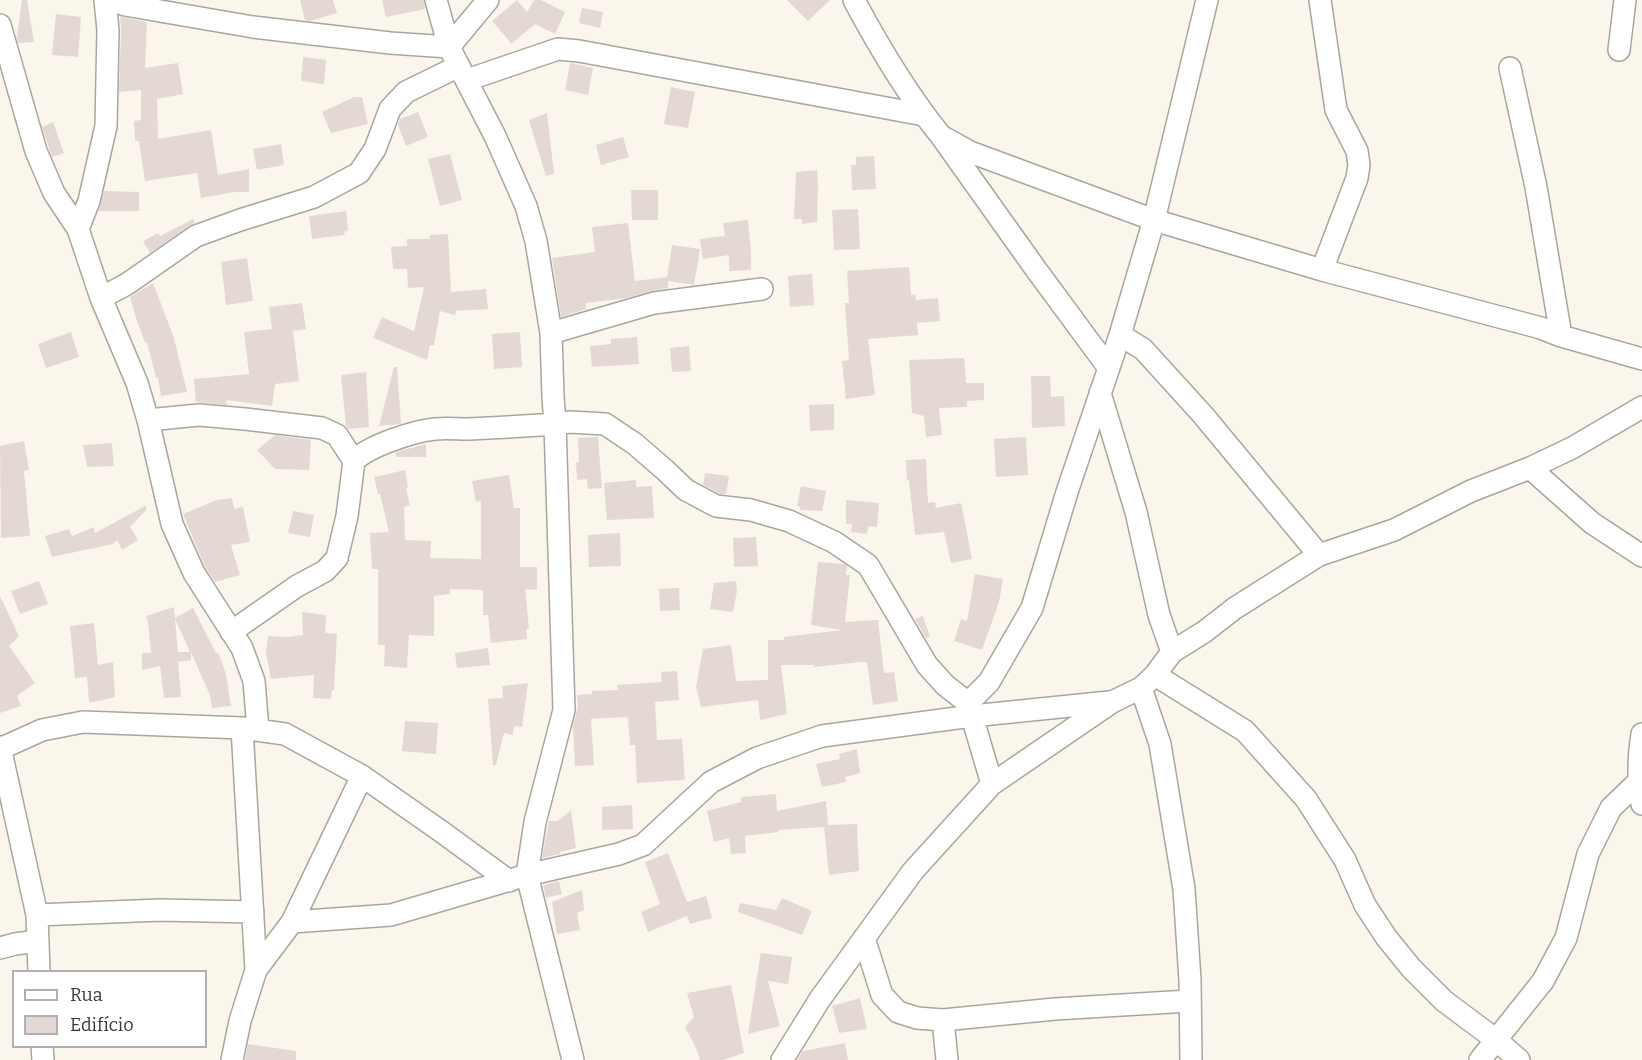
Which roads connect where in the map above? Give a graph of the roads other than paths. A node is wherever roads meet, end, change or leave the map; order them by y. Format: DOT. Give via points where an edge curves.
graph roads {
  1 [pos="105,0"];
  2 [pos="112,0"];
  3 [pos="436,0"];
  4 [pos="488,0"];
  5 [pos="854,0"];
  6 [pos="1207,0"];
  7 [pos="1320,0"];
  8 [pos="1625,0"];
  9 [pos="0,25"];
  10 [pos="448,47"];
  11 [pos="1619,50"];
  12 [pos="1510,68"];
  13 [pos="463,73"];
  14 [pos="924,115"];
  15 [pos="941,136"];
  16 [pos="1154,220"];
  17 [pos="78,229"];
  18 [pos="1322,270"];
  19 [pos="762,289"];
  20 [pos="101,298"];
  21 [pos="551,333"];
  22 [pos="1120,335"];
  23 [pos="1561,336"];
  24 [pos="1642,359"];
  25 [pos="1108,367"];
  26 [pos="1100,393"];
  27 [pos="1642,407"];
  28 [pos="148,420"];
  29 [pos="555,424"];
  30 [pos="354,460"];
  31 [pos="1530,468"];
  32 [pos="1319,555"];
  33 [pos="1642,556"];
  34 [pos="231,632"];
  35 [pos="1172,652"];
  36 [pos="1148,681"];
  37 [pos="1112,702"];
  38 [pos="970,710"];
  39 [pos="250,729"];
  40 [pos="1642,734"];
  41 [pos="0,748"];
  42 [pos="362,776"];
  43 [pos="1638,782"];
  44 [pos="992,784"];
  45 [pos="1642,804"];
  46 [pos="518,878"];
  47 [pos="253,912"];
  48 [pos="37,915"];
  49 [pos="292,922"];
  50 [pos="864,938"];
  51 [pos="38,941"];
  52 [pos="0,948"];
  53 [pos="39,970"];
  54 [pos="256,970"];
  55 [pos="1189,1001"];
  56 [pos="943,1020"];
  57 [pos="1495,1039"];
  58 [pos="232,1060"];
  59 [pos="573,1060"];
  60 [pos="782,1060"];
  61 [pos="947,1060"];
  62 [pos="1191,1060"];
  63 [pos="1480,1060"];
  64 [pos="1519,1060"];
  1 -- 17 [label="street" via="106,126 89,201"];
  2 -- 10 [label="street" via="253,27"];
  3 -- 10 [label="street"];
  4 -- 10 [label="street"];
  5 -- 14 [label="street"];
  6 -- 16 [label="street"];
  7 -- 18 [label="street" via="1336,110 1357,151 1359,165"];
  8 -- 11 [label="street"];
  9 -- 17 [label="street" via="36,151 54,193"];
  10 -- 13 [label="street"];
  12 -- 23 [label="street" via="1536,187"];
  13 -- 14 [label="street" via="558,48"];
  13 -- 20 [label="street" via="406,92 390,110 375,149 359,173 314,197 196,236 128,284"];
  13 -- 21 [label="street" via="526,206 536,241"];
  14 -- 15 [label="street"];
  15 -- 16 [label="street" via="970,152"];
  15 -- 25 [label="street"];
  16 -- 18 [label="street"];
  16 -- 22 [label="street"];
  17 -- 20 [label="street"];
  18 -- 23 [label="street"];
  19 -- 21 [label="street" via="654,303"];
  20 -- 28 [label="street" via="137,382"];
  21 -- 29 [label="street"];
  22 -- 25 [label="street"];
  22 -- 32 [label="street" via="1143,349 1203,415"];
  23 -- 24 [label="street"];
  25 -- 26 [label="street"];
  26 -- 35 [label="street"];
  26 -- 38 [label="street" via="1032,608"];
  27 -- 31 [label="street"];
  28 -- 30 [label="street" via="199,415 322,428 337,435"];
  28 -- 34 [label="street" via="172,524 194,573"];
  29 -- 30 [label="street" via="435,429 379,445"];
  29 -- 38 [label="street" via="605,424 635,444 686,490 716,506 751,510 789,521 834,542 868,565 927,665"];
  29 -- 46 [label="street" via="564,710"];
  30 -- 34 [label="street" via="337,558 325,571"];
  31 -- 32 [label="street" via="1471,491 1394,530"];
  31 -- 33 [label="street" via="1592,523"];
  32 -- 35 [label="street"];
  34 -- 39 [label="street" via="242,648 254,681"];
  35 -- 36 [label="street"];
  36 -- 37 [label="street"];
  36 -- 55 [label="street" via="1184,890"];
  36 -- 57 [label="street" via="1245,731 1306,799 1345,860 1365,905 1411,968 1444,1001"];
  37 -- 38 [label="street"];
  37 -- 44 [label="street"];
  38 -- 44 [label="street"];
  38 -- 46 [label="street" via="822,736 757,758 711,782 643,845"];
  39 -- 41 [label="street" via="83,722 42,730"];
  39 -- 42 [label="street" via="285,734"];
  39 -- 47 [label="street"];
  40 -- 43 [label="street"];
  41 -- 48 [label="street"];
  42 -- 46 [label="street" via="442,832"];
  42 -- 49 [label="street"];
  43 -- 45 [label="street"];
  43 -- 57 [label="street" via="1611,807 1588,854 1566,938 1543,981"];
  44 -- 50 [label="street" via="913,871"];
  46 -- 49 [label="street" via="391,915"];
  46 -- 59 [label="street"];
  47 -- 48 [label="street" via="160,909"];
  47 -- 54 [label="street"];
  48 -- 51 [label="street"];
  49 -- 54 [label="street"];
  50 -- 56 [label="street" via="882,995 898,1012"];
  50 -- 60 [label="street"];
  51 -- 52 [label="street"];
  51 -- 53 [label="street"];
  54 -- 58 [label="street"];
  55 -- 56 [label="street"];
  55 -- 62 [label="street"];
  56 -- 61 [label="street"];
  57 -- 63 [label="street"];
  57 -- 64 [label="street"];
}
